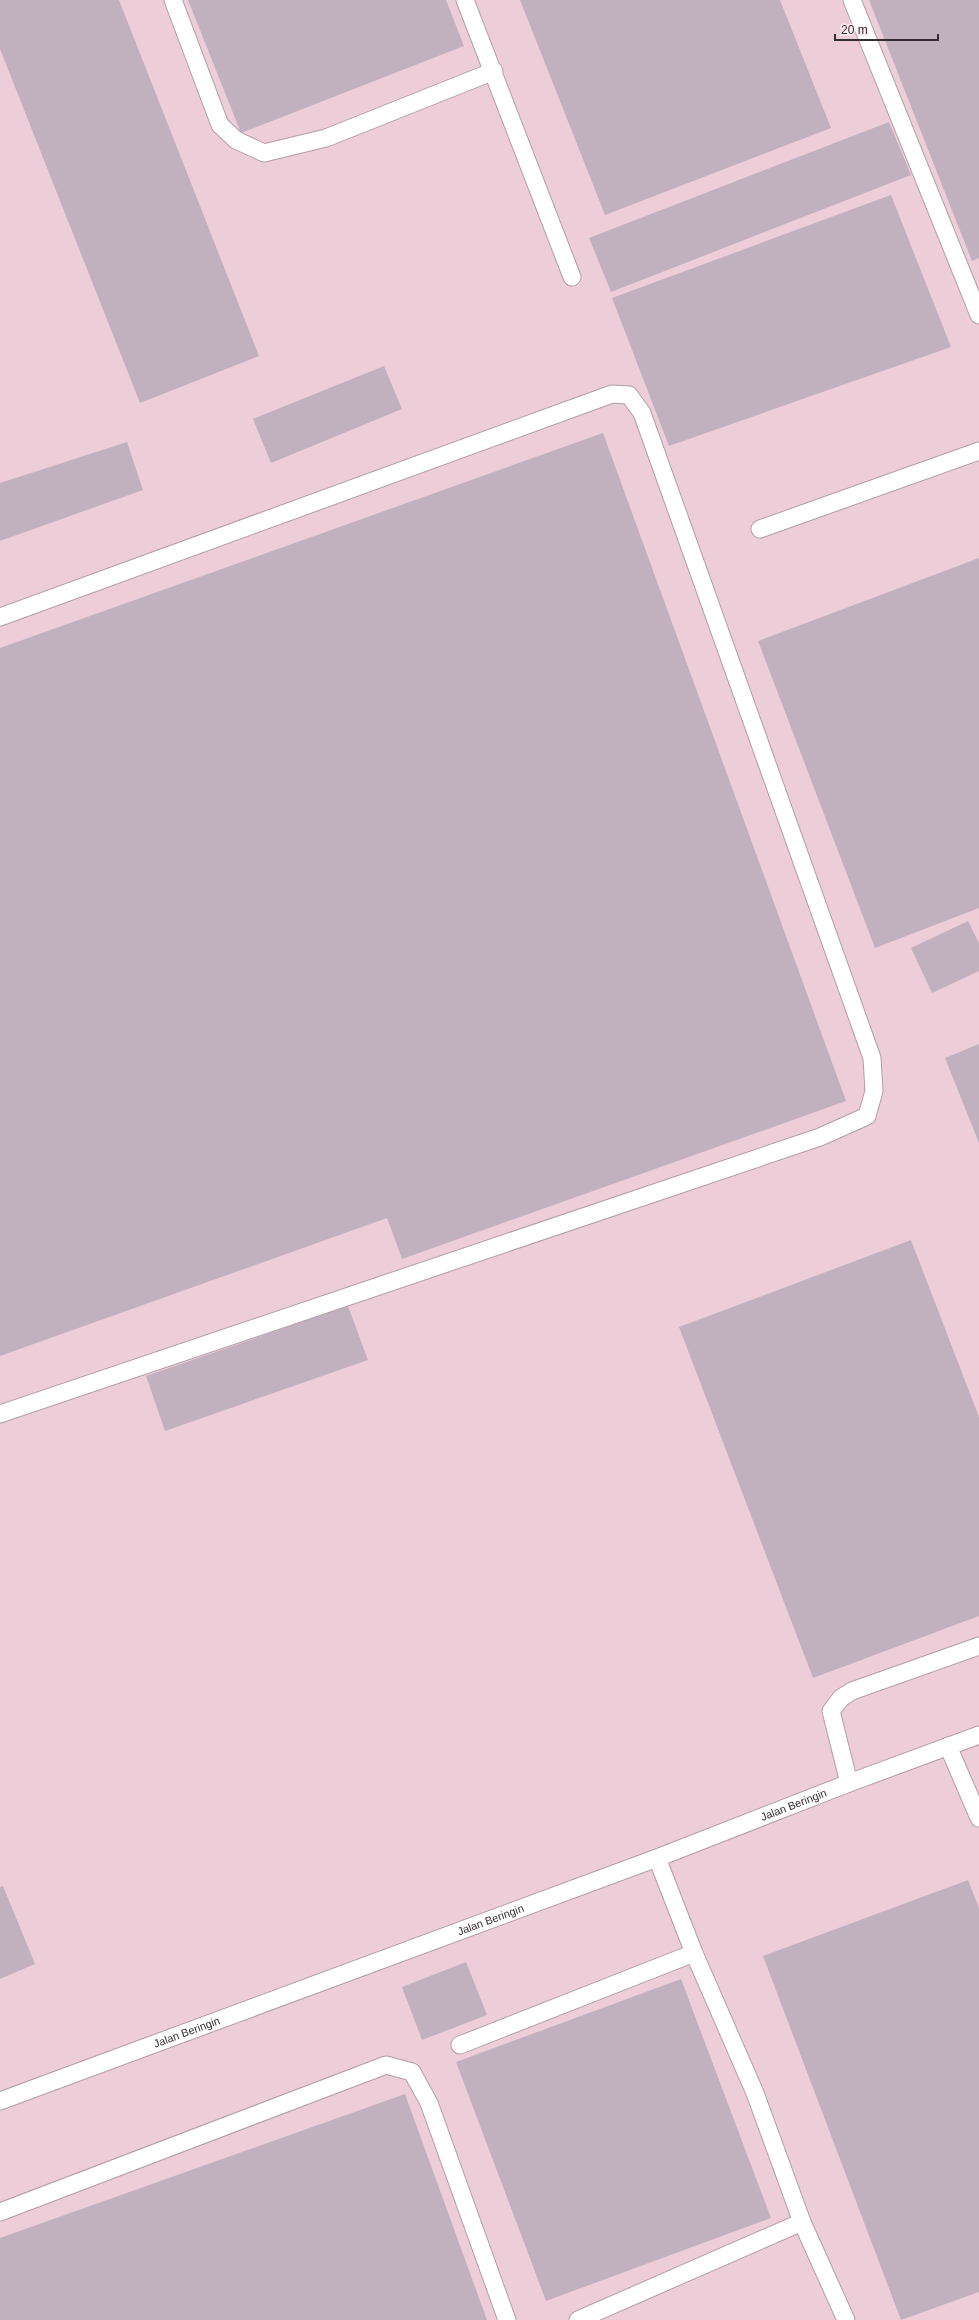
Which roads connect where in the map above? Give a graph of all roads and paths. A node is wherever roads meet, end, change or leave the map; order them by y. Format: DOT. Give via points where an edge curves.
graph roads {
  1 [pos="173,0"];
  2 [pos="465,0"];
  3 [pos="852,0"];
  4 [pos="494,71"];
  5 [pos="572,277"];
  6 [pos="979,315"];
  7 [pos="979,451"];
  8 [pos="760,529"];
  9 [pos="0,617"];
  10 [pos="0,1414"];
  11 [pos="979,1646"];
  12 [pos="979,1735"];
  13 [pos="948,1746"];
  14 [pos="849,1783"];
  15 [pos="979,1818"];
  16 [pos="657,1858"];
  17 [pos="694,1953"];
  18 [pos="460,2045"];
  19 [pos="0,2101"];
  20 [pos="0,2212"];
  21 [pos="802,2222"];
  22 [pos="507,2320"];
  23 [pos="578,2320"];
  24 [pos="846,2320"];
  1 -- 4 [label="lane" via="220,126 236,140 264,153 326,138"];
  2 -- 4 [label="lane"];
  3 -- 6 [label="lane"];
  4 -- 5 [label="lane"];
  7 -- 8 [label="lane"];
  9 -- 10 [label="lane" via="612,394 629,395 642,413 872,1058 874,1091 867,1116 820,1137"];
  11 -- 14 [label="lane" via="852,1691 841,1698 831,1711"];
  12 -- 13 [label="lane, Jalan Beringin"];
  13 -- 14 [label="lane, Jalan Beringin"];
  13 -- 15 [label="lane"];
  14 -- 16 [label="lane, Jalan Beringin"];
  16 -- 17 [label="lane"];
  16 -- 19 [label="lane, Jalan Beringin"];
  17 -- 18 [label="lane"];
  17 -- 21 [label="lane" via="755,2094"];
  20 -- 22 [label="lane" via="386,2065 412,2072 429,2103"];
  21 -- 23 [label="lane"];
  21 -- 24 [label="lane"];
}
